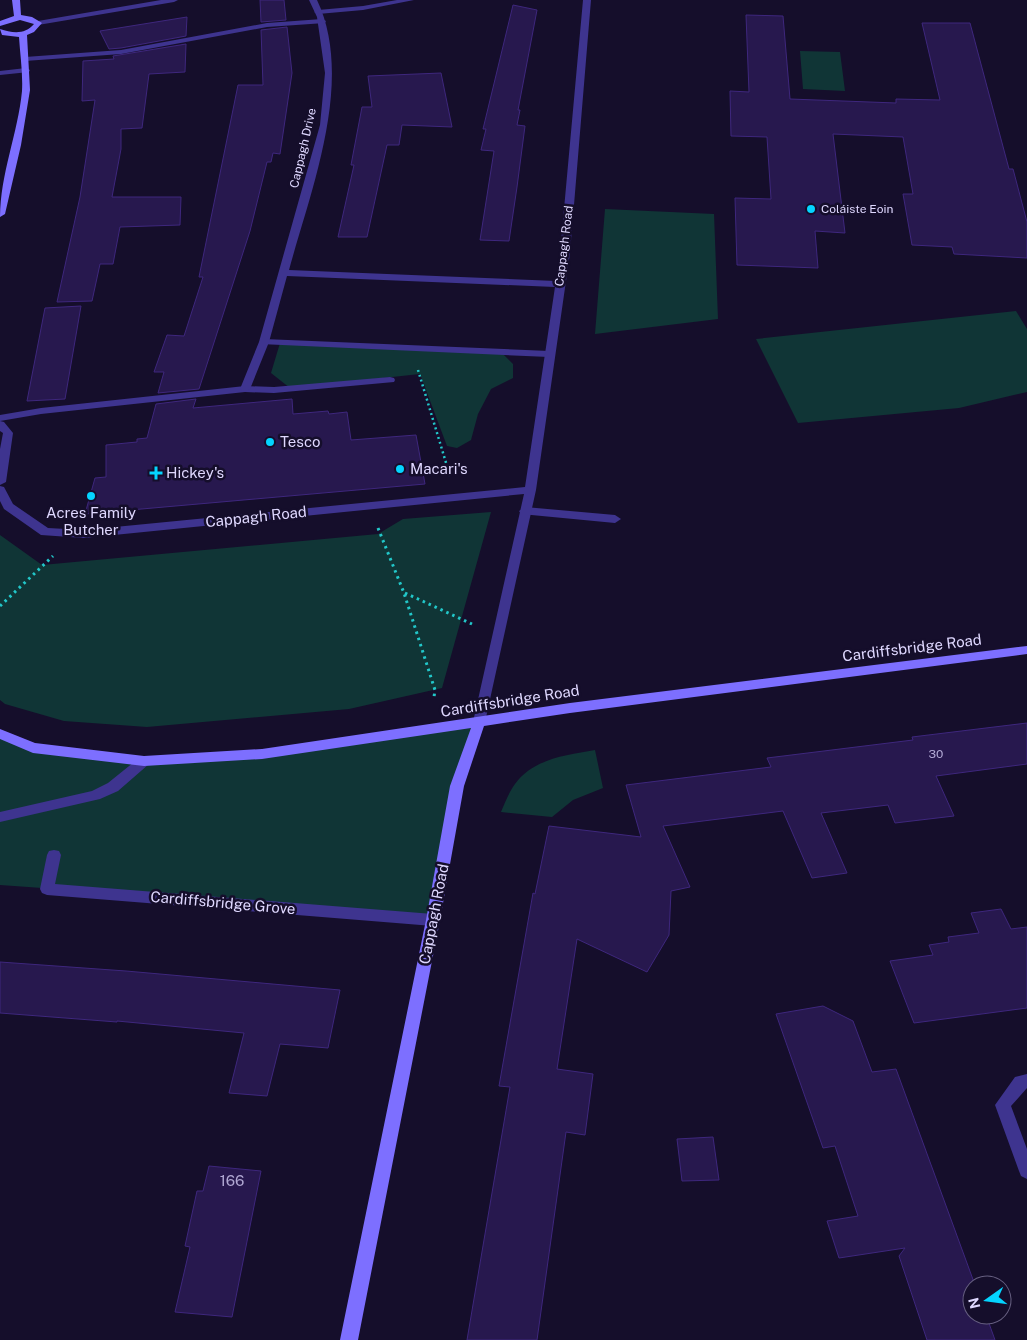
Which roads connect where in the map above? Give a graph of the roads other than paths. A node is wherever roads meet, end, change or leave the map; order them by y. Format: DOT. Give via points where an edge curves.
graph roads {
  1 [pos="16,0"];
  2 [pos="174,0"];
  3 [pos="313,0"];
  4 [pos="410,0"];
  5 [pos="587,0"];
  6 [pos="147,2"];
  7 [pos="318,12"];
  8 [pos="18,18"];
  9 [pos="322,22"];
  10 [pos="38,23"];
  11 [pos="0,24"];
  12 [pos="0,31"];
  13 [pos="23,34"];
  14 [pos="25,59"];
  15 [pos="26,70"];
  16 [pos="0,73"];
  17 [pos="0,214"];
  18 [pos="283,273"];
  19 [pos="559,284"];
  20 [pos="264,342"];
  21 [pos="549,354"];
  22 [pos="390,380"];
  23 [pos="245,388"];
  24 [pos="0,418"];
  25 [pos="0,424"];
  26 [pos="0,482"];
  27 [pos="0,489"];
  28 [pos="530,490"];
  29 [pos="525,511"];
  30 [pos="614,519"];
  31 [pos="1027,650"];
  32 [pos="479,722"];
  33 [pos="0,734"];
  34 [pos="144,761"];
  35 [pos="0,817"];
  36 [pos="54,856"];
  37 [pos="433,920"];
  38 [pos="1027,1081"];
  39 [pos="1027,1171"];
  40 [pos="349,1340"];
  1 -- 8 [label="main road"];
  2 -- 6 [label="street"];
  3 -- 7 [label="street, Cappagh Drive"];
  4 -- 7 [label="street"];
  5 -- 19 [label="street, Cappagh Road" via="565,253"];
  6 -- 10 [label="street"];
  7 -- 9 [label="street, Cappagh Drive"];
  8 -- 10 [label="main road" via="29,18"];
  8 -- 11 [label="main road"];
  9 -- 14 [label="street" via="267,25 121,52"];
  9 -- 18 [label="street, Cappagh Drive" via="330,73 324,125"];
  10 -- 13 [label="main road" via="33,30"];
  12 -- 13 [label="main road"];
  13 -- 14 [label="main road"];
  14 -- 15 [label="main road"];
  15 -- 16 [label="street"];
  15 -- 17 [label="main road" via="17,145"];
  18 -- 19 [label="street"];
  18 -- 20 [label="street, Cappagh Drive"];
  19 -- 21 [label="street, Cappagh Road"];
  20 -- 21 [label="street"];
  20 -- 23 [label="street, Cappagh Drive"];
  21 -- 28 [label="street, Cappagh Road"];
  22 -- 23 [label="street" via="274,390"];
  23 -- 24 [label="street"];
  25 -- 26 [label="street" via="8,433"];
  27 -- 28 [label="street, Cappagh Road" via="8,506 44,532 77,534"];
  28 -- 29 [label="street, Cappagh Road"];
  29 -- 30 [label="street"];
  29 -- 32 [label="street, Cappagh Road"];
  31 -- 32 [label="main road, Cardiffsbridge Road"];
  32 -- 34 [label="main road, Cardiffsbridge Road" via="262,754"];
  32 -- 37 [label="main road, Cappagh Road" via="457,786"];
  33 -- 34 [label="main road, Cardiffsbridge Road" via="33,748"];
  34 -- 35 [label="street" via="113,787 95,795"];
  36 -- 37 [label="street, Cardiffsbridge Grove" via="47,889"];
  37 -- 40 [label="main road, Cappagh Road"];
  38 -- 39 [label="street" via="1021,1082 1003,1105"];
}
